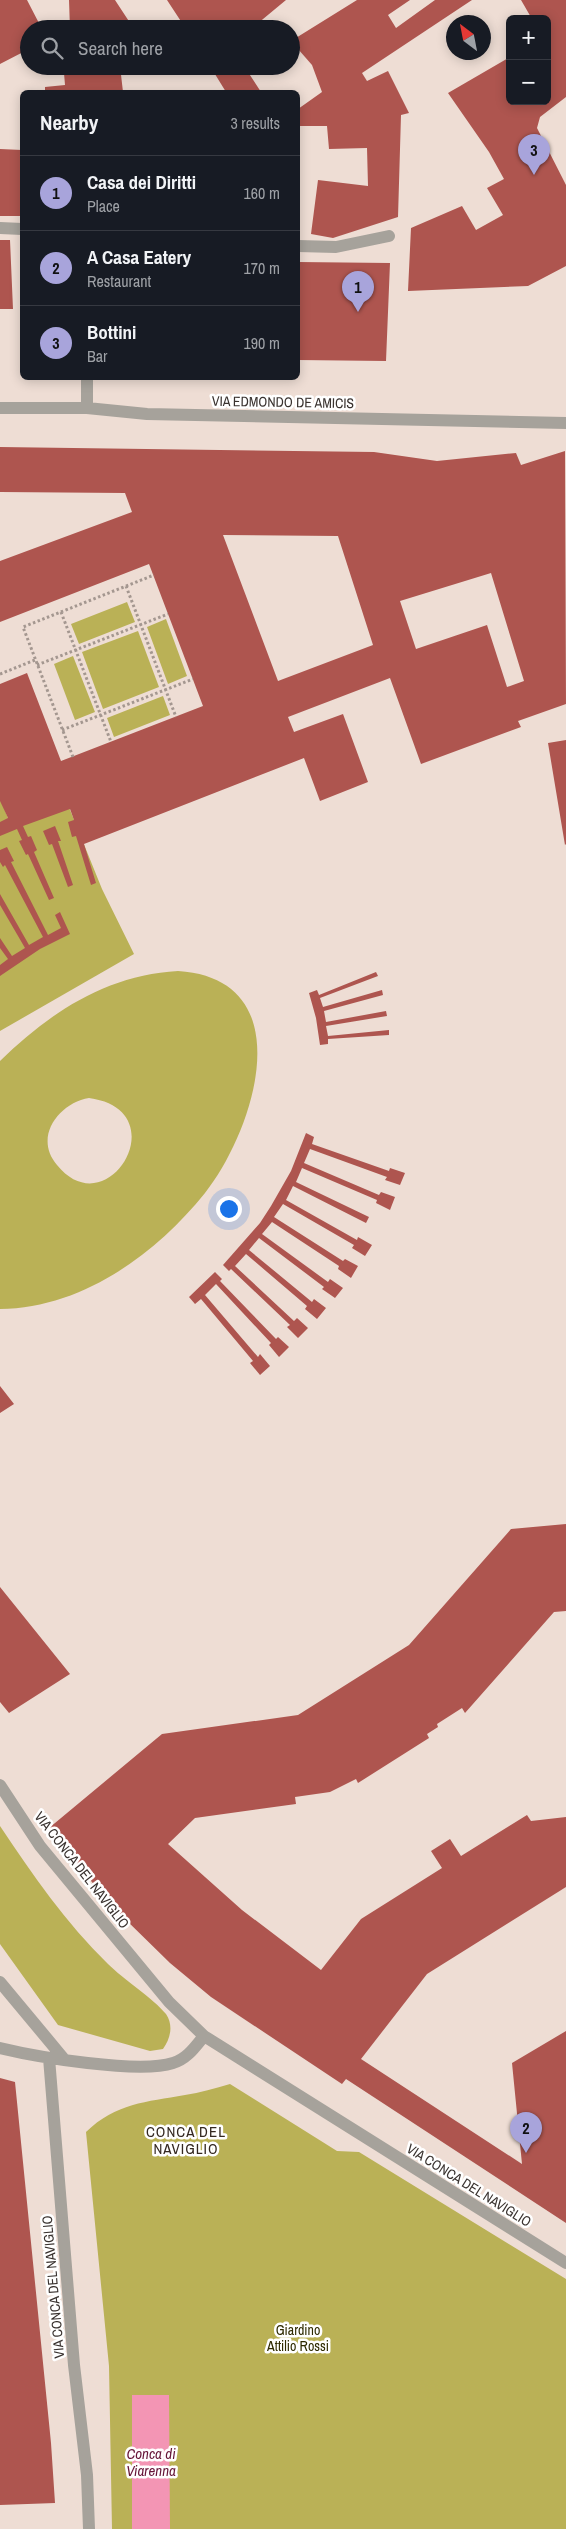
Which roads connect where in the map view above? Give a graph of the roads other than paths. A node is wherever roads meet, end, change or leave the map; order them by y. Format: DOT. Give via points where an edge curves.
graph roads {
  1 [pos="0,228"];
  2 [pos="20,229"];
  3 [pos="390,236"];
  4 [pos="300,246"];
  5 [pos="87,380"];
  6 [pos="0,408"];
  7 [pos="87,408"];
  8 [pos="566,423"];
  9 [pos="0,1785"];
  10 [pos="0,1982"];
  11 [pos="204,2036"];
  12 [pos="0,2048"];
  13 [pos="49,2058"];
  14 [pos="64,2059"];
  15 [pos="566,2263"];
  16 [pos="89,2529"];
  1 -- 2 [label="street"];
  3 -- 4 [label="street" via="336,247"];
  5 -- 7 [label="street"];
  6 -- 7 [label="street, VIA EDMONDO DE AMICIS"];
  7 -- 8 [label="street, VIA EDMONDO DE AMICIS" via="147,414"];
  9 -- 11 [label="street, VIA CONCA DEL NAVIGLIO" via="40,1846 168,2002"];
  10 -- 14 [label="street"];
  11 -- 14 [label="street" via="186,2057 172,2064 139,2067"];
  11 -- 15 [label="street, VIA CONCA DEL NAVIGLIO"];
  12 -- 13 [label="street"];
  13 -- 14 [label="street"];
  13 -- 16 [label="street, VIA CONCA DEL NAVIGLIO" via="74,2365 87,2475"];
}
